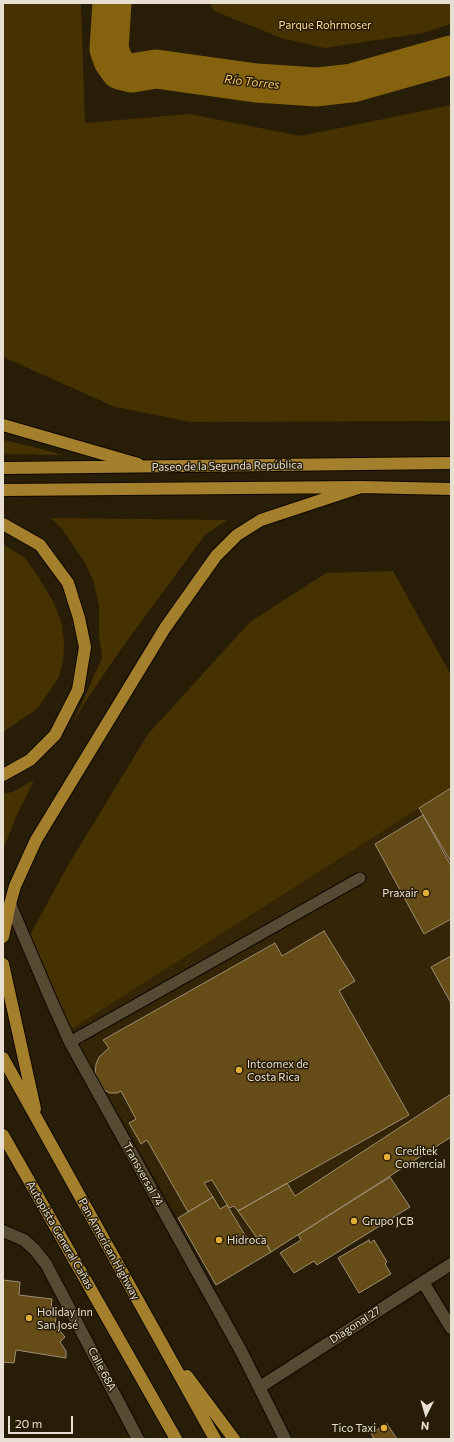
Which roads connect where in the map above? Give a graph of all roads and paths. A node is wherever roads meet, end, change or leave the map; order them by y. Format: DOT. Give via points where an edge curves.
graph roads {
  1 [pos="3,425"];
  2 [pos="451,463"];
  3 [pos="150,467"];
  4 [pos="3,468"];
  5 [pos="361,487"];
  6 [pos="451,489"];
  7 [pos="3,490"];
  8 [pos="3,524"];
  9 [pos="3,775"];
  10 [pos="360,878"];
  11 [pos="10,904"];
  12 [pos="3,938"];
  13 [pos="3,964"];
  14 [pos="70,1042"];
  15 [pos="3,1058"];
  16 [pos="38,1122"];
  17 [pos="3,1136"];
  18 [pos="3,1231"];
  19 [pos="451,1264"];
  20 [pos="423,1282"];
  21 [pos="451,1328"];
  22 [pos="159,1339"];
  23 [pos="133,1363"];
  24 [pos="260,1387"];
  25 [pos="138,1439"];
  26 [pos="172,1439"];
  27 [pos="176,1439"];
  28 [pos="215,1439"];
  29 [pos="234,1439"];
  30 [pos="285,1439"];
  1 -- 3 [label="highway"];
  2 -- 3 [label="highway, Paseo de la Segunda República"];
  3 -- 4 [label="highway, Paseo de la Segunda República"];
  5 -- 6 [label="highway, Paseo de la Segunda República"];
  5 -- 7 [label="highway, Paseo de la Segunda República"];
  5 -- 11 [label="highway" via="261,520 237,535 216,556 165,628 36,840 15,886"];
  8 -- 9 [label="highway" via="40,545 68,583 85,647 78,690 55,735 30,760"];
  10 -- 14 [label="lane"];
  11 -- 12 [label="highway"];
  11 -- 14 [label="street, Transversal 74"];
  13 -- 16 [label="highway"];
  14 -- 24 [label="street, Transversal 74"];
  15 -- 16 [label="highway, Pan American Highway"];
  16 -- 22 [label="highway, Pan American Highway"];
  17 -- 23 [label="highway, Autopista General Cañas"];
  18 -- 25 [label="street, Calle 68A" via="24,1240 46,1264"];
  19 -- 20 [label="street, Diagonal 27"];
  20 -- 21 [label="street"];
  20 -- 24 [label="street, Diagonal 27"];
  22 -- 28 [label="highway, Pan American Highway"];
  22 -- 29 [label="highway"];
  23 -- 26 [label="highway"];
  23 -- 27 [label="highway, Autopista General Cañas"];
  24 -- 30 [label="street, Transversal 74"];
}
